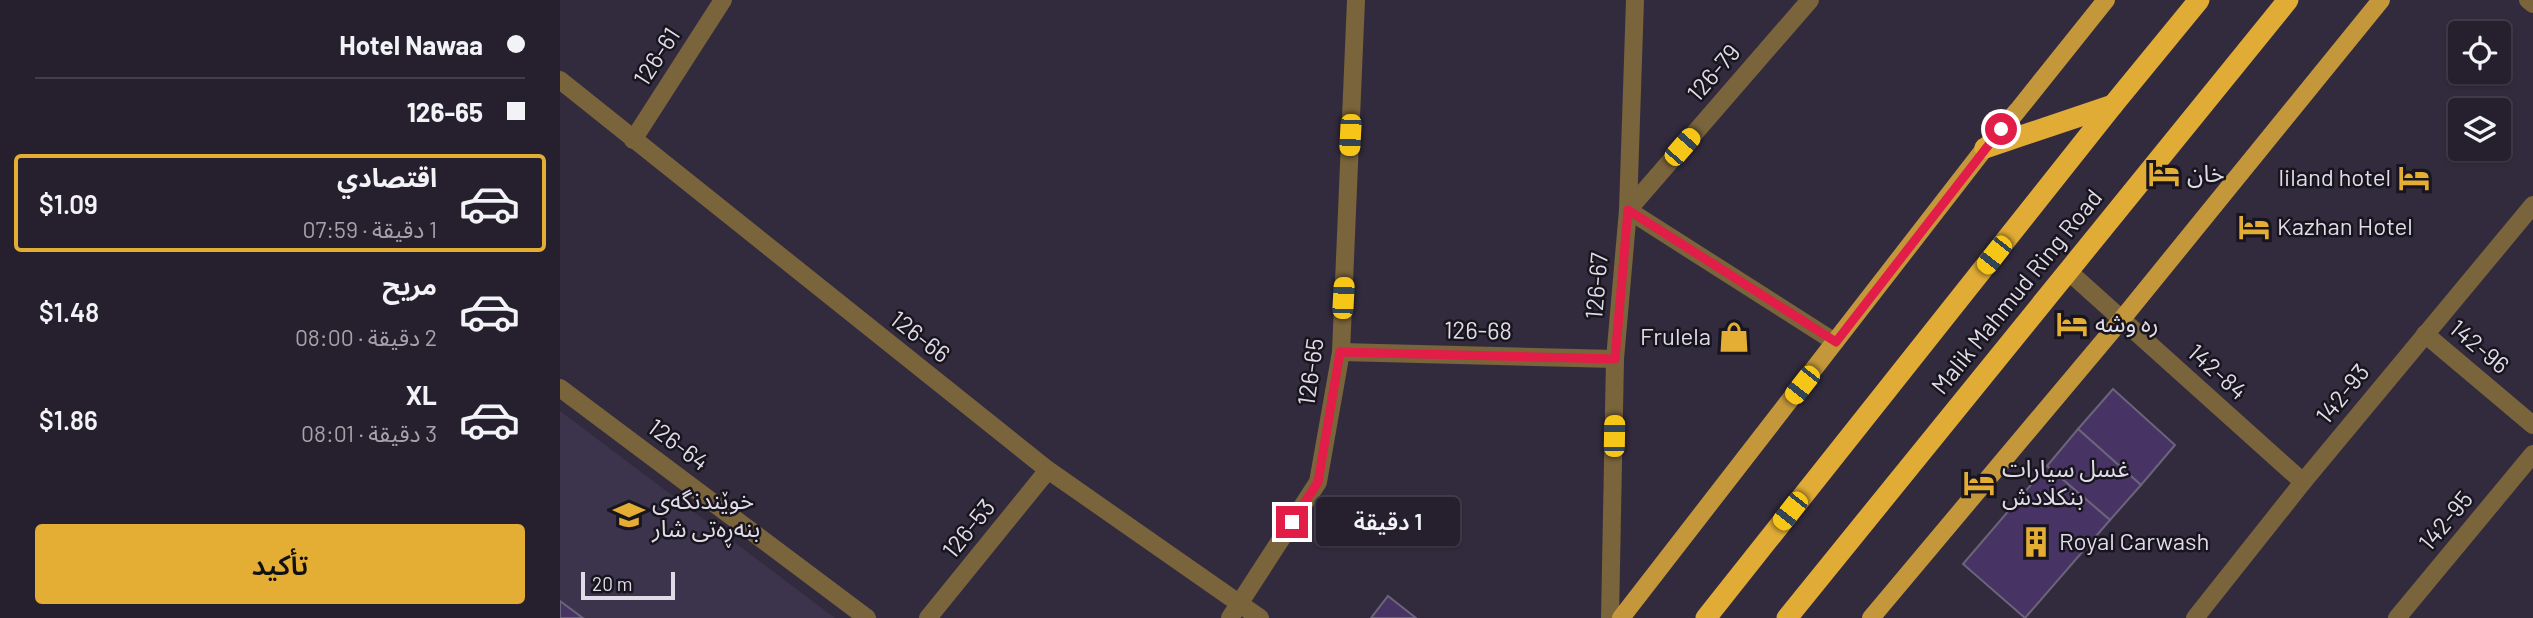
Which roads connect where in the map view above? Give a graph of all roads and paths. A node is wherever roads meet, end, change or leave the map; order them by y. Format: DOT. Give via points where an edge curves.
graph roads {
  1 [pos="723,0"];
  2 [pos="1356,0"];
  3 [pos="1635,0"];
  4 [pos="1810,0"];
  5 [pos="2106,0"];
  6 [pos="2199,0"];
  7 [pos="2288,0"];
  8 [pos="2381,0"];
  9 [pos="2528,0"];
  10 [pos="2533,4"];
  11 [pos="560,80"];
  12 [pos="2113,105"];
  13 [pos="633,140"];
  14 [pos="1985,148"];
  15 [pos="2533,205"];
  16 [pos="1628,210"];
  17 [pos="2068,271"];
  18 [pos="2122,319"];
  19 [pos="2425,334"];
  20 [pos="1836,342"];
  21 [pos="1340,352"];
  22 [pos="1615,359"];
  23 [pos="560,388"];
  24 [pos="2533,425"];
  25 [pos="2533,454"];
  26 [pos="1048,470"];
  27 [pos="2303,482"];
  28 [pos="1241,603"];
  29 [pos="867,618"];
  30 [pos="928,618"];
  31 [pos="1230,618"];
  32 [pos="1260,618"];
  33 [pos="1610,618"];
  34 [pos="1621,618"];
  35 [pos="1706,618"];
  36 [pos="1787,618"];
  37 [pos="1871,618"];
  38 [pos="2195,618"];
  39 [pos="2397,618"];
  1 -- 13 [label="street, 126-61"];
  2 -- 21 [label="street, 126-65"];
  3 -- 16 [label="street, 126-67"];
  4 -- 16 [label="street, 126-79"];
  5 -- 14 [label="main road"];
  6 -- 12 [label="highway, Malik Mahmud Ring Road"];
  7 -- 17 [label="highway, Malik Mahmud Ring Road"];
  8 -- 18 [label="main road"];
  9 -- 10 [label="street"];
  11 -- 13 [label="street, 126-66"];
  12 -- 14 [label="highway"];
  12 -- 35 [label="highway, Malik Mahmud Ring Road"];
  13 -- 26 [label="street, 126-66"];
  14 -- 20 [label="main road"];
  15 -- 19 [label="street, 142-93"];
  16 -- 20 [label="street"];
  16 -- 22 [label="street, 126-67"];
  17 -- 18 [label="street, 142-84"];
  17 -- 36 [label="highway, Malik Mahmud Ring Road"];
  18 -- 27 [label="street, 142-84"];
  18 -- 37 [label="main road"];
  19 -- 24 [label="street, 142-96"];
  19 -- 27 [label="street, 142-93"];
  20 -- 34 [label="main road"];
  21 -- 22 [label="street, 126-68"];
  21 -- 28 [label="street, 126-65" via="1318,482"];
  22 -- 33 [label="street, 126-67"];
  23 -- 29 [label="street, 126-64"];
  25 -- 39 [label="street, 142-95"];
  26 -- 28 [label="street, 126-66"];
  26 -- 30 [label="street, 126-53"];
  27 -- 38 [label="street, 142-93"];
  28 -- 31 [label="street, 126-65"];
  28 -- 32 [label="street, 126-66"];
}
